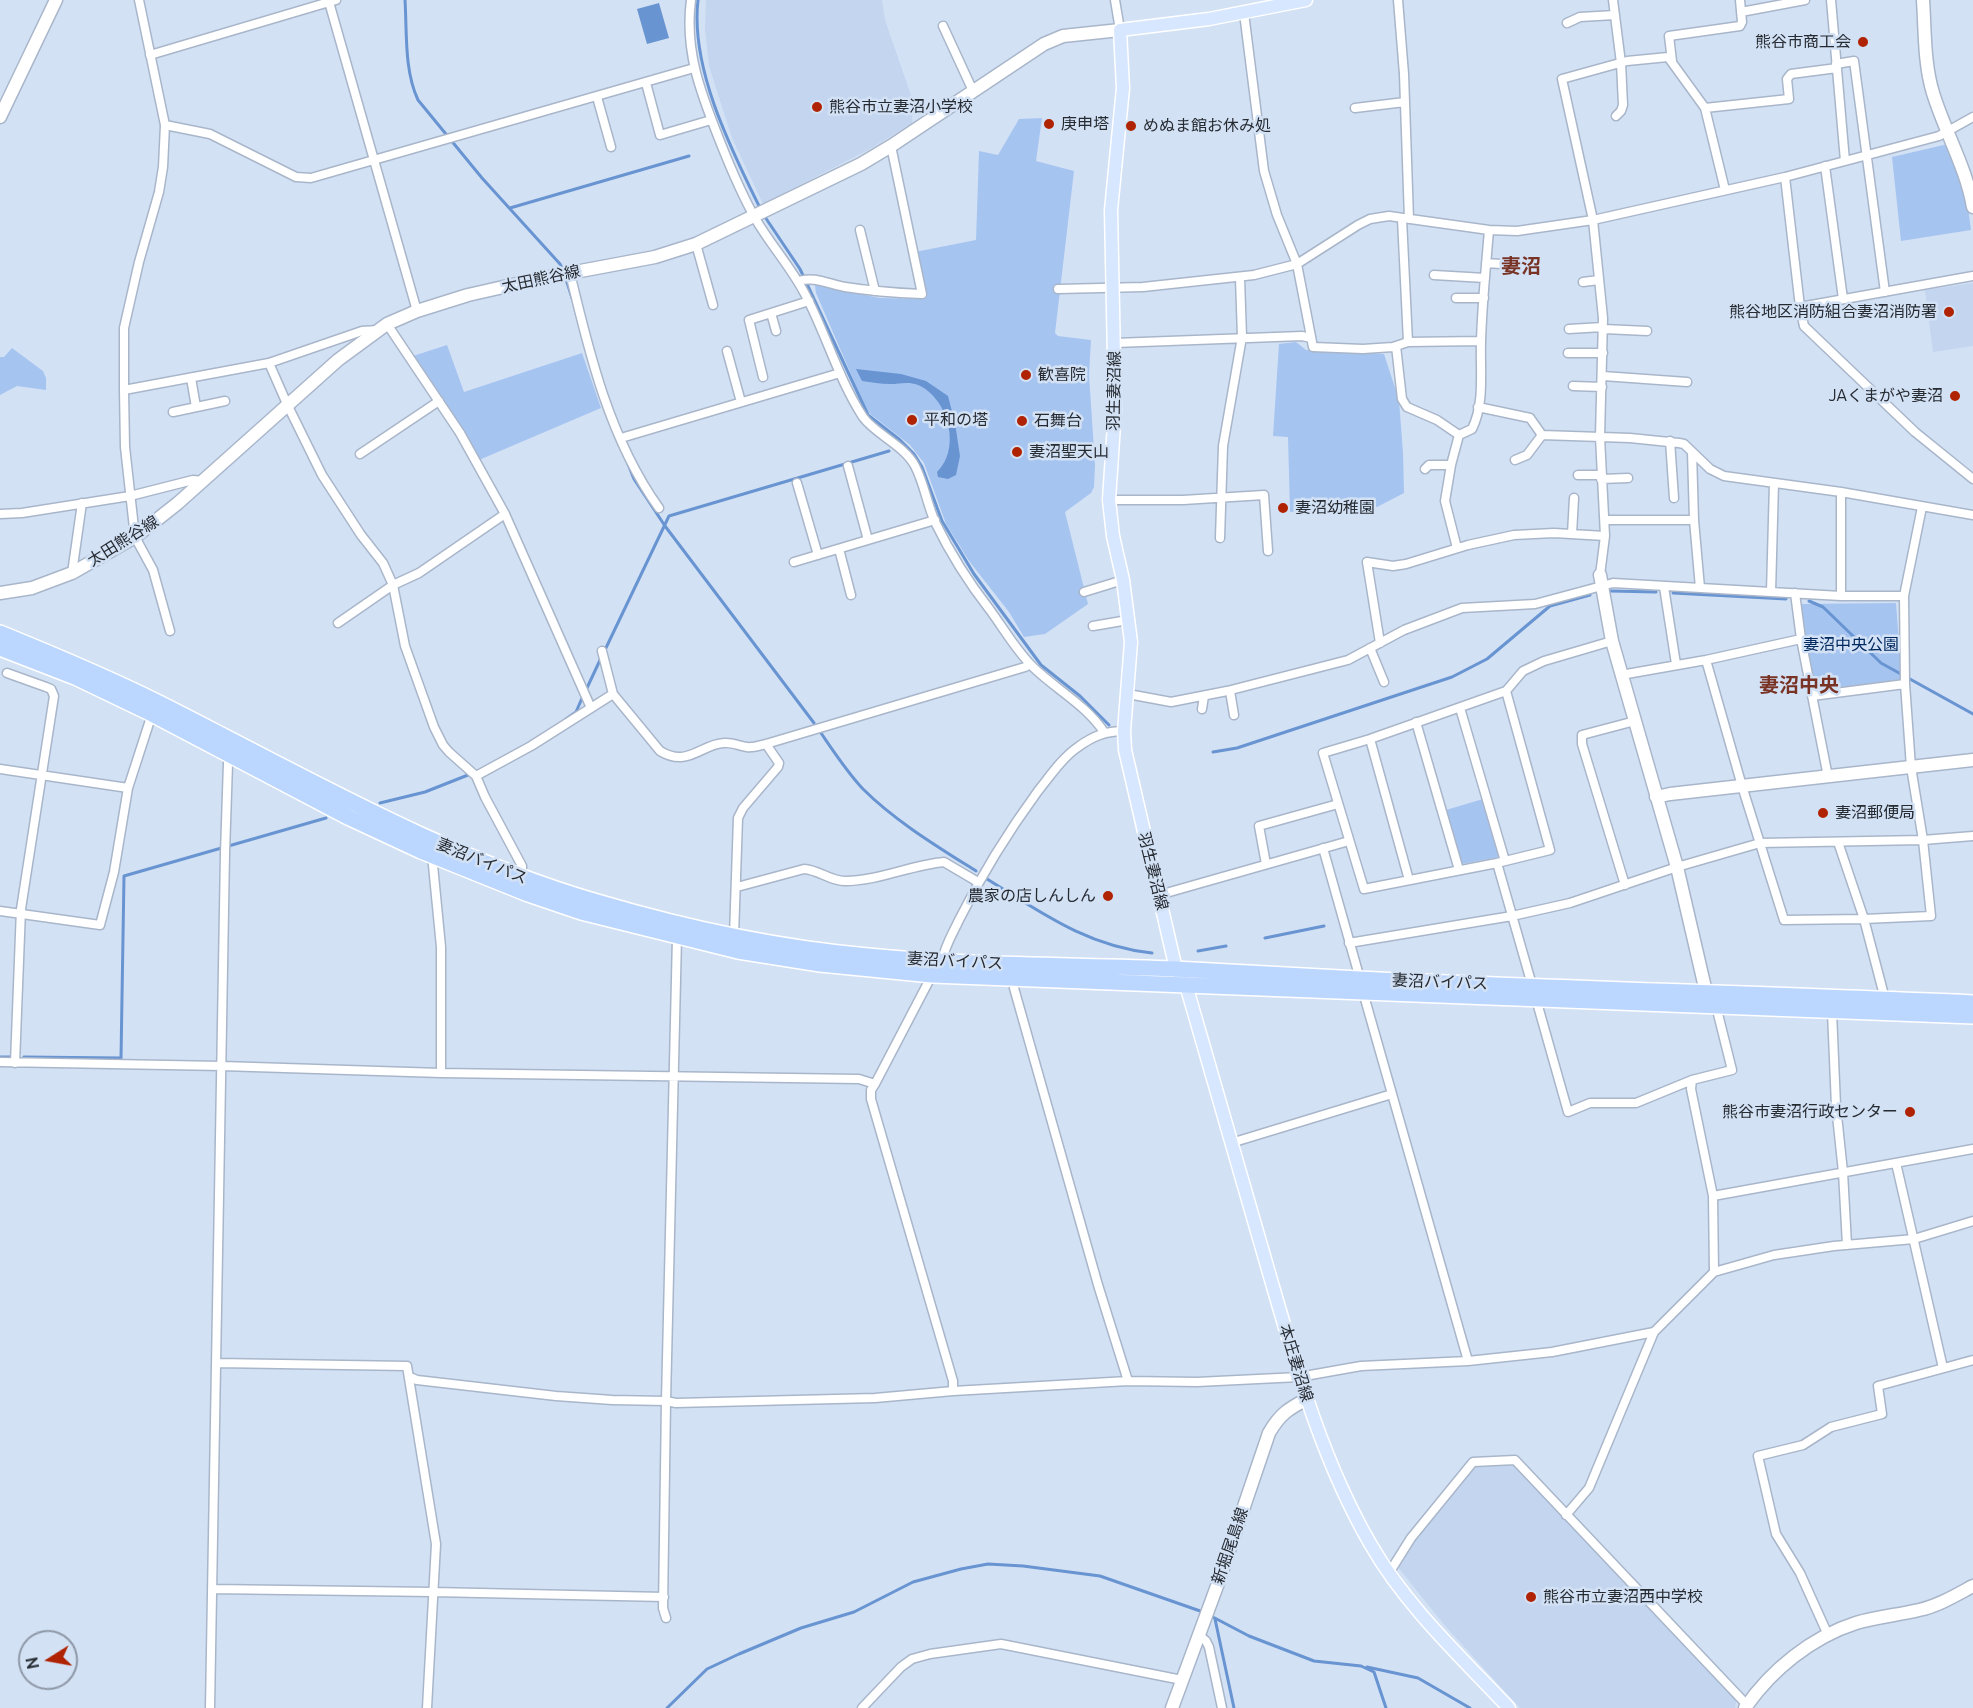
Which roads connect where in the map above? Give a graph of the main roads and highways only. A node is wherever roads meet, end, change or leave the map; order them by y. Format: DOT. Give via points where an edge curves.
graph roads {
  1 [pos="56,0"];
  2 [pos="1306,0"];
  3 [pos="1923,0"];
  4 [pos="1120,30"];
  5 [pos="0,117"];
  6 [pos="1973,207"];
  7 [pos="1601,580"];
  8 [pos="0,593"];
  9 [pos="0,633"];
  10 [pos="0,648"];
  11 [pos="232,748"];
  12 [pos="1973,760"];
  13 [pos="1656,797"];
  14 [pos="433,849"];
  15 [pos="1176,969"];
  16 [pos="1186,985"];
  17 [pos="1361,986"];
  18 [pos="1534,992"];
  19 [pos="1706,992"];
  20 [pos="1973,1003"];
  21 [pos="1973,1016"];
  22 [pos="1307,1399"];
  23 [pos="1973,1586"];
  24 [pos="1746,1707"];
  25 [pos="1172,1708"];
  26 [pos="1509,1708"];
  1 -- 5 [label="main road"];
  2 -- 4 [label="main road"];
  3 -- 6 [label="main road" via="1933,92 1970,189"];
  4 -- 8 [label="main road, 太田熊谷線" via="1054,39 891,146 696,244 655,257 468,295 383,327 338,360 135,537 72,573 32,588"];
  4 -- 15 [label="main road, 羽生妻沼線" via="1124,69 1112,196 1115,409 1109,500 1131,642 1124,731 1129,771"];
  7 -- 13 [label="main road" via="1612,641"];
  9 -- 11 [label="highway, 妻沼バイパス" via="98,674"];
  10 -- 11 [label="highway, 妻沼バイパス" via="75,677"];
  11 -- 14 [label="highway, 妻沼バイパス" via="348,817"];
  12 -- 13 [label="main road"];
  13 -- 19 [label="main road"];
  14 -- 15 [label="highway, 妻沼バイパス" via="598,902 734,936 864,956 942,962"];
  14 -- 16 [label="highway, 妻沼バイパス" via="528,894 581,912 738,951 932,975"];
  15 -- 16 [label="main road, 本庄妻沼線"];
  15 -- 17 [label="highway, 妻沼バイパス"];
  16 -- 17 [label="highway, 妻沼バイパス"];
  16 -- 22 [label="main road, 本庄妻沼線"];
  17 -- 18 [label="highway, 妻沼バイパス"];
  18 -- 19 [label="highway, 妻沼バイパス"];
  18 -- 21 [label="highway, 妻沼バイパス" via="1716,1006"];
  19 -- 20 [label="highway, 妻沼バイパス"];
  22 -- 25 [label="main road, 新堀尾島線" via="1282,1414 1269,1433"];
  22 -- 26 [label="main road, 本庄妻沼線" via="1337,1478 1389,1573"];
  23 -- 24 [label="main road" via="1938,1604 1854,1623 1828,1635 1784,1665"];
}
